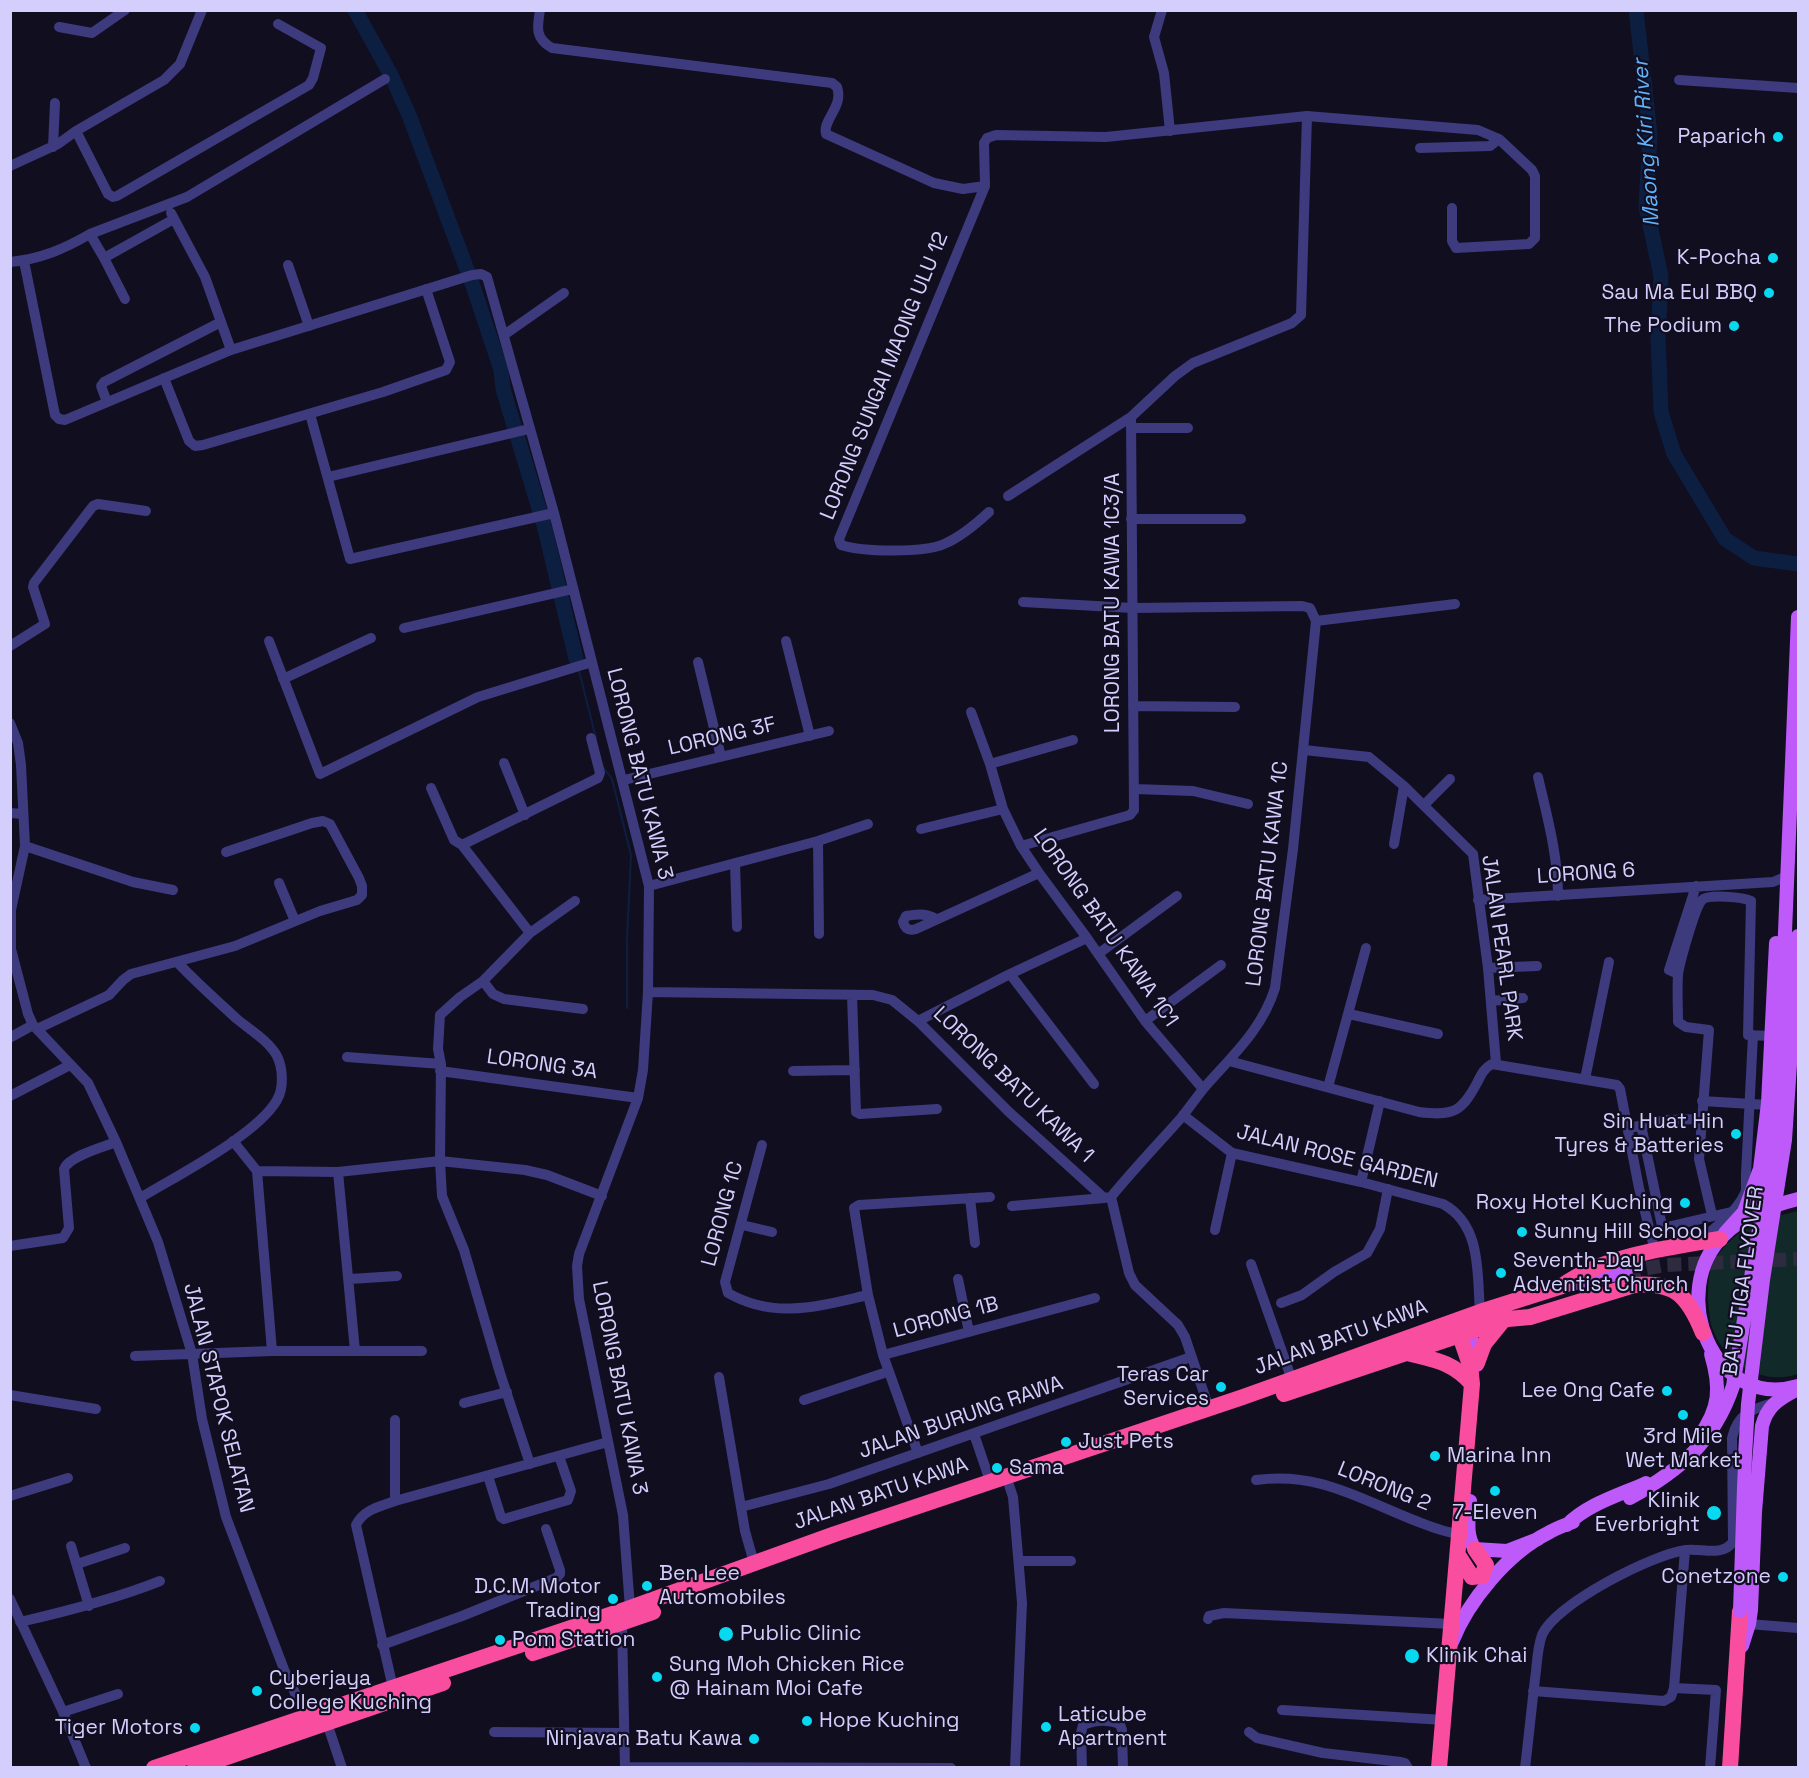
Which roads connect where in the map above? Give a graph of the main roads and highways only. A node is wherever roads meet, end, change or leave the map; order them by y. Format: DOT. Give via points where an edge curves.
graph roads {
  1 [pos="1798,617"];
  2 [pos="1785,926"];
  3 [pos="1798,936"];
  4 [pos="1790,957"];
  5 [pos="1798,1199"];
  6 [pos="1723,1236"];
  7 [pos="1562,1286"];
  8 [pos="1508,1319"];
  9 [pos="1466,1324"];
  10 [pos="1703,1333"];
  11 [pos="1710,1349"];
  12 [pos="1407,1353"];
  13 [pos="1477,1363"];
  14 [pos="1472,1384"];
  15 [pos="1798,1387"];
  16 [pos="1567,1525"];
  17 [pos="1538,1539"];
  18 [pos="1475,1549"];
  19 [pos="1458,1554"];
  20 [pos="1745,1617"];
  21 [pos="1451,1644"];
  22 [pos="227,1762"];
  23 [pos="154,1767"];
  24 [pos="195,1767"];
  25 [pos="1439,1767"];
  26 [pos="1730,1767"];
  1 -- 2 [label="main road"];
  2 -- 4 [label="main road"];
  2 -- 6 [label="main road" via="1777,940 1762,1157 1744,1212"];
  3 -- 4 [label="main road"];
  4 -- 16 [label="main road, BATU TIGA FLYOVER, bridge" via="1774,1139 1733,1386 1717,1423 1683,1463 1630,1498"];
  4 -- 20 [label="main road, BATU TIGA FLYOVER, bridge" via="1785,1140 1748,1404"];
  5 -- 6 [label="main road" via="1754,1216"];
  6 -- 7 [label="highway" via="1598,1266"];
  6 -- 10 [label="main road" via="1700,1283 1698,1300"];
  7 -- 8 [label="main road, JALAN BATU KAWA" via="1627,1276"];
  7 -- 9 [label="highway, JALAN BATU KAWA"];
  8 -- 9 [label="highway, JALAN BATU KAWA"];
  8 -- 10 [label="highway" via="1530,1317 1627,1286 1665,1285 1676,1290 1691,1308"];
  8 -- 13 [label="highway" via="1484,1344"];
  9 -- 12 [label="highway, JALAN BATU KAWA"];
  9 -- 13 [label="main road"];
  9 -- 14 [label="highway"];
  9 -- 23 [label="highway, JALAN BATU KAWA" via="990,1481 630,1608"];
  10 -- 11 [label="main road"];
  11 -- 15 [label="main road" via="1749,1384 1774,1390"];
  11 -- 16 [label="main road" via="1718,1377 1717,1401 1696,1441 1681,1458 1647,1482 1589,1508"];
  12 -- 14 [label="highway" via="1455,1367"];
  12 -- 22 [label="highway, JALAN BATU KAWA" via="749,1575 622,1624 327,1723"];
  13 -- 18 [label="main road" via="1468,1533"];
  14 -- 19 [label="highway"];
  15 -- 20 [label="main road" via="1773,1403 1766,1414 1760,1441"];
  16 -- 17 [label="main road"];
  17 -- 18 [label="main road" via="1507,1551"];
  17 -- 21 [label="main road" via="1503,1567 1481,1592"];
  18 -- 19 [label="highway" via="1486,1565 1477,1578 1468,1573"];
  19 -- 21 [label="highway"];
  20 -- 26 [label="highway"];
  21 -- 25 [label="highway"];
  22 -- 24 [label="highway, JALAN BATU KAWA"];
}
